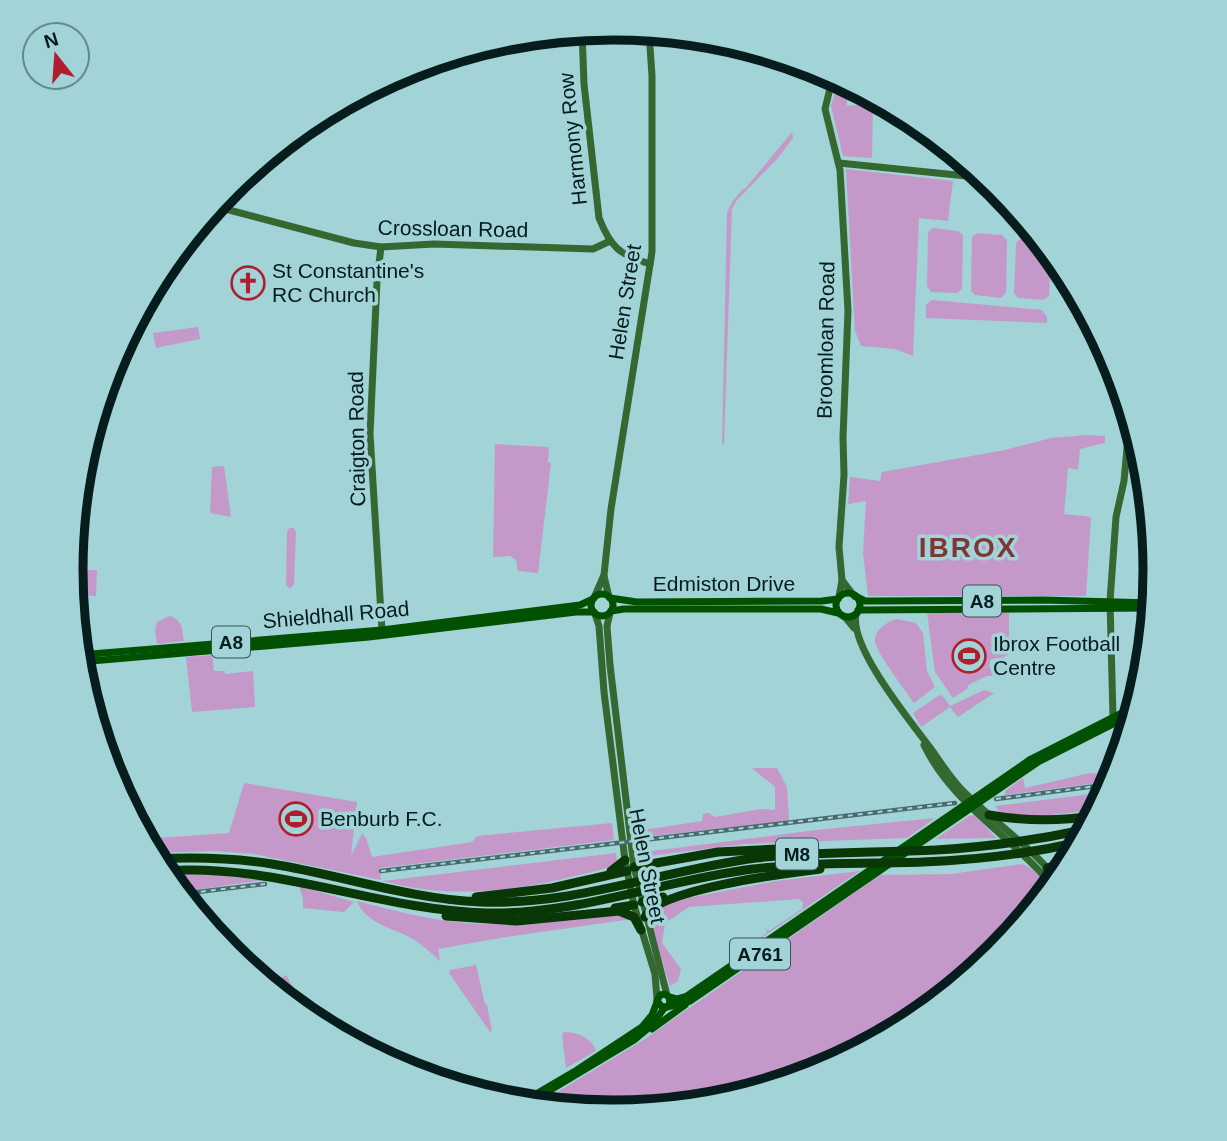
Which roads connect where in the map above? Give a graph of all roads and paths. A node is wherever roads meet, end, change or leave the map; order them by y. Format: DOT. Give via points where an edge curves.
graph roads {
  1 [pos="582,41"];
  2 [pos="650,41"];
  3 [pos="830,87"];
  4 [pos="839,163"];
  5 [pos="967,176"];
  6 [pos="226,209"];
  7 [pos="610,241"];
  8 [pos="381,247"];
  9 [pos="634,259"];
  10 [pos="650,264"];
  11 [pos="648,277"];
  12 [pos="1128,440"];
  13 [pos="604,575"];
  14 [pos="842,580"];
  15 [pos="855,596"];
  16 [pos="609,597"];
  17 [pos="594,598"];
  18 [pos="839,598"];
  19 [pos="724,604"];
  20 [pos="699,605"];
  21 [pos="1110,605"];
  22 [pos="1143,605"];
  23 [pos="610,612"];
  24 [pos="857,612"];
  25 [pos="594,613"];
  26 [pos="842,615"];
  27 [pos="513,617"];
  28 [pos="442,626"];
  29 [pos="382,630"];
  30 [pos="858,635"];
  31 [pos="90,654"];
  32 [pos="91,661"];
  33 [pos="1125,711"];
  34 [pos="1113,717"];
  35 [pos="1123,718"];
  36 [pos="992,794"];
  37 [pos="972,804"];
  38 [pos="989,815"];
  39 [pos="1083,817"];
  40 [pos="942,824"];
  41 [pos="1004,827"];
  42 [pos="1075,831"];
  43 [pos="626,838"];
  44 [pos="1067,845"];
  45 [pos="933,850"];
  46 [pos="628,855"];
  47 [pos="169,859"];
  48 [pos="660,862"];
  49 [pos="859,863"];
  50 [pos="1054,865"];
  51 [pos="1041,867"];
  52 [pos="177,871"];
  53 [pos="631,872"];
  54 [pos="1048,874"];
  55 [pos="600,876"];
  56 [pos="330,888"];
  57 [pos="845,891"];
  58 [pos="685,894"];
  59 [pos="429,897"];
  60 [pos="637,901"];
  61 [pos="590,913"];
  62 [pos="645,916"];
  63 [pos="640,930"];
  64 [pos="668,996"];
  65 [pos="657,1000"];
  66 [pos="687,1003"];
  67 [pos="666,1007"];
  68 [pos="634,1040"];
  69 [pos="534,1095"];
  70 [pos="541,1096"];
  1 -- 7 [label="street, Harmony Row" via="596,206"];
  2 -- 10 [label="street, Helen Street"];
  3 -- 4 [label="street, Broomloan Road" via="826,112"];
  4 -- 5 [label="street"];
  4 -- 14 [label="street, Broomloan Road" via="848,311 839,547"];
  6 -- 8 [label="street, Crossloan Road"];
  7 -- 8 [label="street, Crossloan Road" via="593,249"];
  7 -- 9 [label="street" via="620,253"];
  8 -- 29 [label="street, Craigton Road" via="370,434"];
  9 -- 10 [label="street"];
  9 -- 11 [label="street"];
  10 -- 11 [label="street, Helen Street"];
  11 -- 13 [label="street, Helen Street"];
  12 -- 21 [label="street"];
  13 -- 16 [label="street, Helen Street"];
  13 -- 17 [label="street, Helen Street"];
  14 -- 15 [label="street"];
  14 -- 18 [label="street, Broomloan Road"];
  15 -- 18 [label="main road"];
  15 -- 21 [label="main road, A8" via="865,601"];
  15 -- 24 [label="main road"];
  16 -- 17 [label="main road"];
  16 -- 20 [label="main road, Edmiston Drive"];
  16 -- 23 [label="main road" via="613,604"];
  17 -- 25 [label="main road"];
  17 -- 27 [label="main road, Shieldhall Road / A8" via="580,605"];
  18 -- 19 [label="main road, Edmiston Drive"];
  18 -- 26 [label="main road" via="836,606"];
  19 -- 20 [label="main road, Edmiston Drive"];
  19 -- 26 [label="main road, Edmiston Drive" via="821,609"];
  20 -- 23 [label="main road, Edmiston Drive"];
  21 -- 22 [label="main road, A8"];
  21 -- 24 [label="main road, A8"];
  21 -- 34 [label="street"];
  23 -- 25 [label="main road"];
  23 -- 43 [label="street, Helen Street" via="607,626"];
  24 -- 26 [label="main road"];
  24 -- 30 [label="street"];
  25 -- 27 [label="main road, Shieldhall Road / A8"];
  25 -- 43 [label="street, Helen Street"];
  26 -- 30 [label="street"];
  27 -- 28 [label="main road, Shieldhall Road / A8"];
  28 -- 29 [label="main road, Shieldhall Road / A8"];
  28 -- 32 [label="main road, Shieldhall Road / A8" via="348,639"];
  29 -- 31 [label="main road, Shieldhall Road / A8"];
  30 -- 37 [label="street" via="936,766"];
  33 -- 34 [label="main road, A761"];
  34 -- 37 [label="main road, A761" via="1041,753"];
  35 -- 36 [label="main road, A761" via="1058,751"];
  36 -- 37 [label="main road, A761"];
  36 -- 38 [label="main road"];
  37 -- 38 [label="street"];
  37 -- 40 [label="main road, A761"];
  37 -- 41 [label="street"];
  38 -- 41 [label="highway"];
  39 -- 41 [label="highway"];
  40 -- 57 [label="main road, A761"];
  40 -- 57 [label="main road" via="853,881"];
  41 -- 51 [label="street"];
  41 -- 51 [label="street"];
  42 -- 45 [label="highway, M8"];
  43 -- 46 [label="street, Helen Street"];
  44 -- 49 [label="highway, M8" via="976,859"];
  45 -- 48 [label="highway" via="735,850"];
  45 -- 59 [label="highway, M8" via="758,858 532,900 476,902"];
  46 -- 48 [label="highway" via="644,863"];
  46 -- 53 [label="street, Helen Street"];
  46 -- 55 [label="highway" via="618,868"];
  47 -- 59 [label="highway, M8" via="259,862"];
  48 -- 53 [label="highway"];
  49 -- 56 [label="highway, M8" via="750,869 578,905 510,912 425,908"];
  49 -- 58 [label="highway"];
  50 -- 51 [label="highway"];
  51 -- 54 [label="street"];
  52 -- 56 [label="highway, M8" via="248,873"];
  53 -- 55 [label="highway"];
  53 -- 60 [label="street, Helen Street"];
  55 -- 59 [label="highway" via="496,895"];
  56 -- 61 [label="highway" via="393,907 472,919 530,920"];
  57 -- 64 [label="main road, A761" via="687,996"];
  57 -- 66 [label="main road, A761"];
  58 -- 60 [label="highway"];
  58 -- 62 [label="highway" via="658,903"];
  60 -- 61 [label="highway"];
  60 -- 62 [label="street, Helen Street"];
  60 -- 63 [label="street, Helen Street"];
  61 -- 63 [label="highway" via="627,912"];
  62 -- 64 [label="street, Helen Street"];
  63 -- 65 [label="street, Helen Street"];
  64 -- 65 [label="main road" via="661,994"];
  64 -- 67 [label="main road"];
  65 -- 67 [label="main road" via="660,1007"];
  65 -- 69 [label="main road" via="642,1027"];
  66 -- 67 [label="main road, A761"];
  66 -- 68 [label="main road"];
  67 -- 68 [label="main road"];
  68 -- 70 [label="main road"];
}
